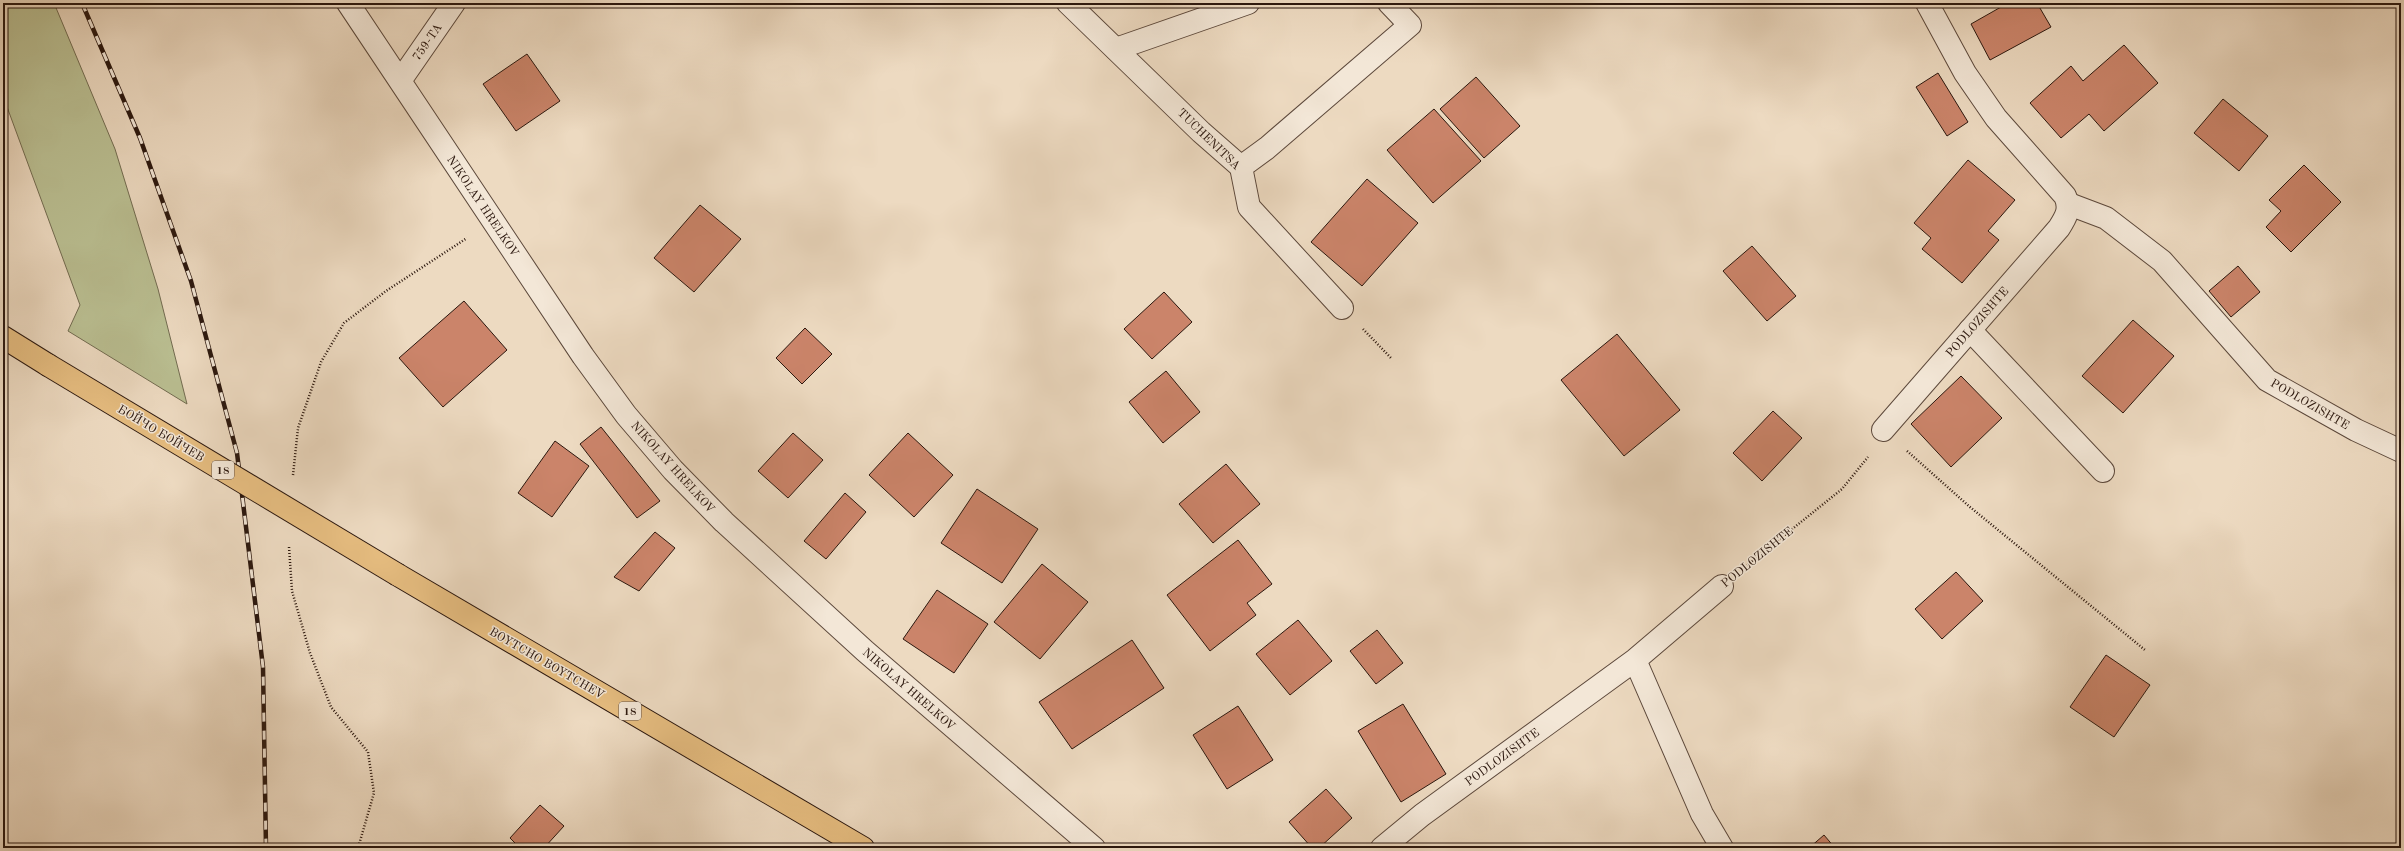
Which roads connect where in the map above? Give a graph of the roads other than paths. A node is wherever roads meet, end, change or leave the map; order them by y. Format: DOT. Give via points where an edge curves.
graph roads {
  1 [pos="348,3"];
  2 [pos="454,3"];
  3 [pos="1068,3"];
  4 [pos="1248,3"];
  5 [pos="1389,3"];
  6 [pos="1927,3"];
  7 [pos="1116,49"];
  8 [pos="400,81"];
  9 [pos="1241,167"];
  10 [pos="2069,204"];
  11 [pos="1342,308"];
  12 [pos="1970,330"];
  13 [pos="3,337"];
  14 [pos="1883,430"];
  15 [pos="2401,451"];
  16 [pos="2103,471"];
  17 [pos="398,575"];
  18 [pos="1722,586"];
  19 [pos="1635,660"];
  20 [pos="863,848"];
  21 [pos="1094,848"];
  22 [pos="1382,848"];
  23 [pos="1722,848"];
  1 -- 8 [label="street, NIKOLAY HRELKOV"];
  2 -- 8 [label="street, 759-ТА"];
  3 -- 7 [label="street, TUCHENITSA"];
  4 -- 7 [label="street"];
  5 -- 9 [label="street" via="1410,25 1267,148"];
  6 -- 10 [label="street" via="1965,73 1996,118 2062,192"];
  7 -- 9 [label="street, TUCHENITSA" via="1201,132"];
  8 -- 21 [label="street, NIKOLAY HRELKOV" via="583,356 626,415 673,470 724,522 865,652"];
  9 -- 11 [label="street, TUCHENITSA" via="1250,207"];
  10 -- 12 [label="street, PODLOZISHTE" via="2066,217 2059,228"];
  10 -- 15 [label="street, PODLOZISHTE" via="2106,218 2162,261 2267,380 2356,430"];
  12 -- 14 [label="street, PODLOZISHTE"];
  12 -- 16 [label="street"];
  13 -- 17 [label="highway, БОЙЧО БОЙЧЕВ / 18, bridge"];
  17 -- 20 [label="highway, BOYTCHO BOYTCHEV / 18"];
  18 -- 19 [label="street, PODLOZISHTE"];
  19 -- 22 [label="street, PODLOZISHTE" via="1422,815"];
  19 -- 23 [label="street" via="1702,814"];
}
